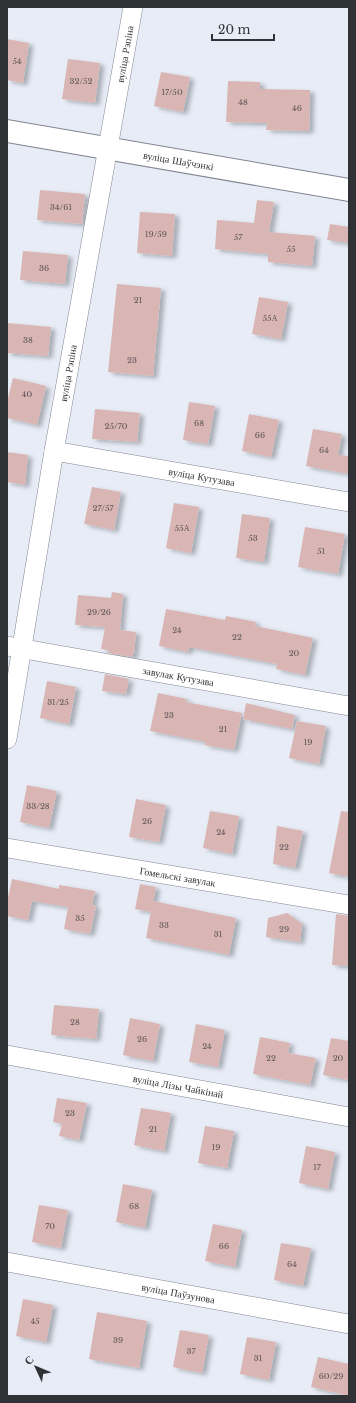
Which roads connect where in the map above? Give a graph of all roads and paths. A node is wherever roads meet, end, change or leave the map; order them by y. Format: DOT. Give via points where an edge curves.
graph roads {
  1 [pos="133,7"];
  2 [pos="7,131"];
  3 [pos="108,149"];
  4 [pos="349,190"];
  5 [pos="54,451"];
  6 [pos="349,502"];
  7 [pos="14,647"];
  8 [pos="349,706"];
  9 [pos="7,739"];
  10 [pos="7,848"];
  11 [pos="349,905"];
  12 [pos="7,1055"];
  13 [pos="349,1117"];
  14 [pos="7,1262"];
  15 [pos="349,1324"];
  1 -- 3 [label="street, вуліца Рэпіна"];
  2 -- 3 [label="street, вуліца Шаўчэнкі"];
  3 -- 4 [label="street, вуліца Шаўчэнкі"];
  3 -- 5 [label="street, вуліца Рэпіна"];
  5 -- 6 [label="street, вуліца Кутузава"];
  5 -- 7 [label="street, вуліца Рэпіна"];
  7 -- 8 [label="street, завулак Кутузава"];
  7 -- 9 [label="street, вуліца Рэпіна"];
  10 -- 11 [label="street, Гомельскі завулак"];
  12 -- 13 [label="street, вуліца Лізы Чайкінай"];
  14 -- 15 [label="street, вуліца Паўзунова"];
}
